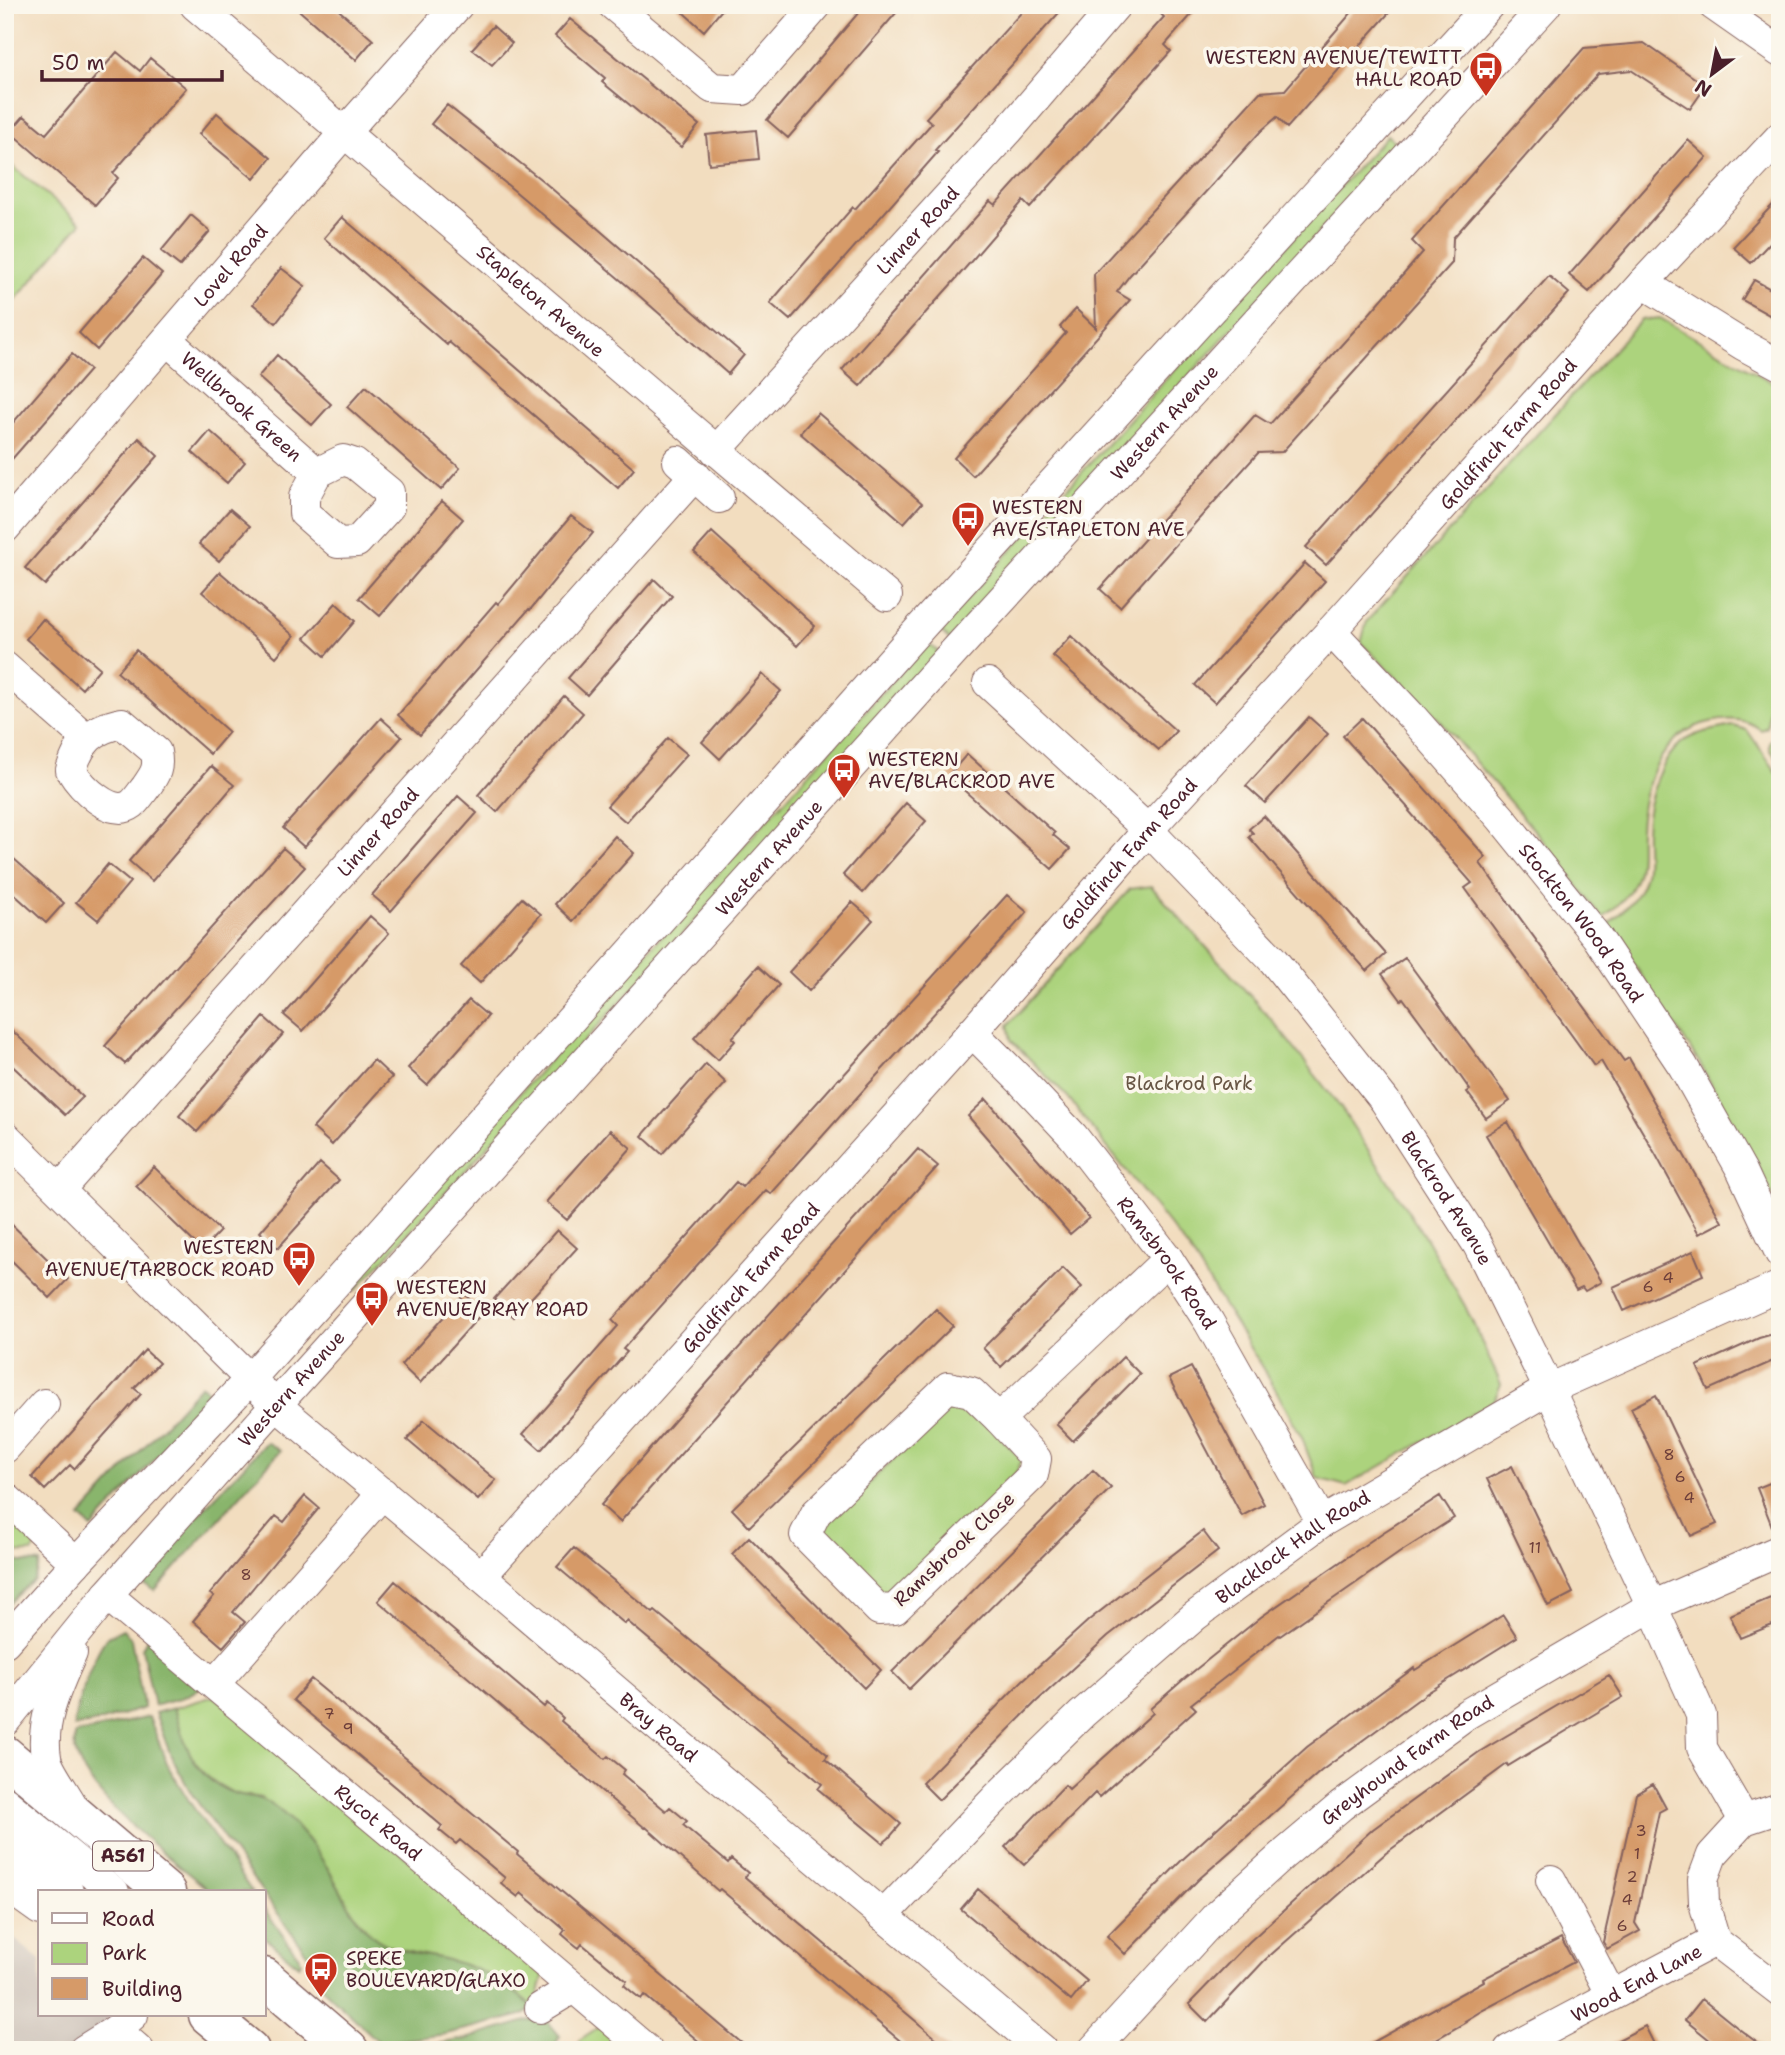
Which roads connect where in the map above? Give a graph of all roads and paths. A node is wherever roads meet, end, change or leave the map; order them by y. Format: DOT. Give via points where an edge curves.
graph roads {
  1 [pos="195,5"];
  2 [pos="458,5"];
  3 [pos="613,5"];
  4 [pos="817,5"];
  5 [pos="1116,5"];
  6 [pos="1489,5"];
  7 [pos="1546,5"];
  8 [pos="1713,5"];
  9 [pos="1780,52"];
  10 [pos="344,133"];
  11 [pos="1780,137"];
  12 [pos="1643,283"];
  13 [pos="167,340"];
  14 [pos="1780,365"];
  15 [pos="716,451"];
  16 [pos="317,473"];
  17 [pos="719,498"];
  18 [pos="5,528"];
  19 [pos="887,596"];
  20 [pos="1331,631"];
  21 [pos="5,667"];
  22 [pos="988,683"];
  23 [pos="86,737"];
  24 [pos="1148,830"];
  25 [pos="972,1032"];
  26 [pos="5,1136"];
  27 [pos="60,1189"];
  28 [pos="1780,1253"];
  29 [pos="1168,1259"];
  30 [pos="1780,1286"];
  31 [pos="251,1378"];
  32 [pos="1549,1389"];
  33 [pos="44,1404"];
  34 [pos="276,1405"];
  35 [pos="999,1419"];
  36 [pos="5,1448"];
  37 [pos="383,1493"];
  38 [pos="5,1497"];
  39 [pos="1322,1522"];
  40 [pos="1780,1550"];
  41 [pos="76,1563"];
  42 [pos="481,1576"];
  43 [pos="1652,1606"];
  44 [pos="98,1607"];
  45 [pos="32,1612"];
  46 [pos="5,1628"];
  47 [pos="5,1642"];
  48 [pos="214,1684"];
  49 [pos="5,1721"];
  50 [pos="5,1755"];
  51 [pos="5,1802"];
  52 [pos="1780,1808"];
  53 [pos="81,1820"];
  54 [pos="1744,1820"];
  55 [pos="5,1842"];
  56 [pos="1551,1880"];
  57 [pos="5,1885"];
  58 [pos="62,1890"];
  59 [pos="112,1890"];
  60 [pos="164,1890"];
  61 [pos="38,1909"];
  62 [pos="883,1916"];
  63 [pos="1715,1941"];
  64 [pos="266,1979"];
  65 [pos="573,1988"];
  66 [pos="1780,1991"];
  67 [pos="1611,1995"];
  68 [pos="540,2008"];
  69 [pos="209,2016"];
  70 [pos="125,2023"];
  71 [pos="84,2049"];
  72 [pos="139,2050"];
  73 [pos="250,2050"];
  74 [pos="349,2050"];
  75 [pos="647,2050"];
  76 [pos="1043,2050"];
  77 [pos="1093,2050"];
  78 [pos="1509,2050"];
  1 -- 10 [label="street, Stapleton Avenue"];
  2 -- 10 [label="street, Lovel Road"];
  3 -- 4 [label="street" via="712,88 743,90"];
  5 -- 15 [label="street, Linner Road" via="1008,131"];
  6 -- 31 [label="street, Western Avenue" via="922,626"];
  7 -- 34 [label="street, Western Avenue" via="944,663"];
  8 -- 9 [label="street"];
  10 -- 13 [label="street, Lovel Road"];
  10 -- 15 [label="street, Stapleton Avenue"];
  11 -- 12 [label="street, Goldfinch Farm Road"];
  12 -- 14 [label="street"];
  12 -- 20 [label="street, Goldfinch Farm Road"];
  13 -- 16 [label="street, Wellbrook Green"];
  13 -- 18 [label="street, Lovel Road"];
  15 -- 19 [label="street, Stapleton Avenue"];
  17 -- 27 [label="street, Linner Road" via="686,468"];
  20 -- 24 [label="street, Goldfinch Farm Road"];
  20 -- 28 [label="street, Stockton Wood Road" via="1501,818 1597,937 1683,1066 1742,1171"];
  21 -- 23 [label="street"];
  22 -- 24 [label="street, Blackrod Avenue"];
  24 -- 25 [label="street, Goldfinch Farm Road"];
  24 -- 32 [label="street, Blackrod Avenue" via="1273,960 1385,1101 1478,1245"];
  25 -- 29 [label="street, Ramsbrook Road" via="1073,1136"];
  25 -- 42 [label="street, Goldfinch Farm Road"];
  26 -- 27 [label="street, Bray Road"];
  27 -- 31 [label="street, Bray Road"];
  29 -- 35 [label="street"];
  29 -- 39 [label="street, Ramsbrook Road" via="1216,1333"];
  30 -- 32 [label="street, Blacklock Hall Road"];
  31 -- 34 [label="street, Bray Road"];
  31 -- 41 [label="street, Western Avenue"];
  32 -- 39 [label="street, Blacklock Hall Road"];
  32 -- 43 [label="street, Blackrod Avenue"];
  33 -- 36 [label="street"];
  34 -- 37 [label="street, Bray Road"];
  34 -- 44 [label="street, Western Avenue"];
  35 -- 35 [label="street, Ramsbrook Close" via="1036,1459 1033,1475 895,1609 879,1610 805,1535 816,1513 948,1387 971,1392"];
  37 -- 42 [label="street, Bray Road"];
  37 -- 48 [label="street"];
  38 -- 41 [label="street"];
  39 -- 62 [label="street, Blacklock Hall Road" via="1195,1616 1082,1714"];
  40 -- 43 [label="street, Greyhound Farm Road"];
  41 -- 45 [label="street, Western Avenue"];
  42 -- 62 [label="street, Bray Road"];
  43 -- 54 [label="street, Blackrod Avenue" via="1702,1715 1702,1748"];
  43 -- 77 [label="street, Greyhound Farm Road" via="1467,1714 1341,1806 1219,1913"];
  44 -- 48 [label="street, Rycot Road"];
  44 -- 49 [label="street, Western Avenue"];
  44 -- 53 [label="street" via="62,1675 45,1733 46,1759"];
  45 -- 46 [label="street"];
  45 -- 47 [label="street, Western Avenue"];
  48 -- 65 [label="street, Rycot Road"];
  50 -- 53 [label="highway, A561"];
  51 -- 59 [label="street, A561"];
  52 -- 54 [label="street"];
  53 -- 60 [label="highway, A561"];
  54 -- 63 [label="street, Wood End Lane" via="1712,1855 1703,1879 1704,1903"];
  55 -- 58 [label="highway"];
  56 -- 67 [label="street"];
  57 -- 61 [label="street"];
  62 -- 76 [label="street, Bray Road"];
  63 -- 66 [label="street"];
  63 -- 67 [label="street, Wood End Lane"];
  64 -- 74 [label="highway"];
  65 -- 68 [label="street"];
  65 -- 75 [label="street, Rycot Road"];
  67 -- 78 [label="street, Wood End Lane"];
  69 -- 73 [label="highway"];
  70 -- 71 [label="street"];
  70 -- 72 [label="street"];
}
